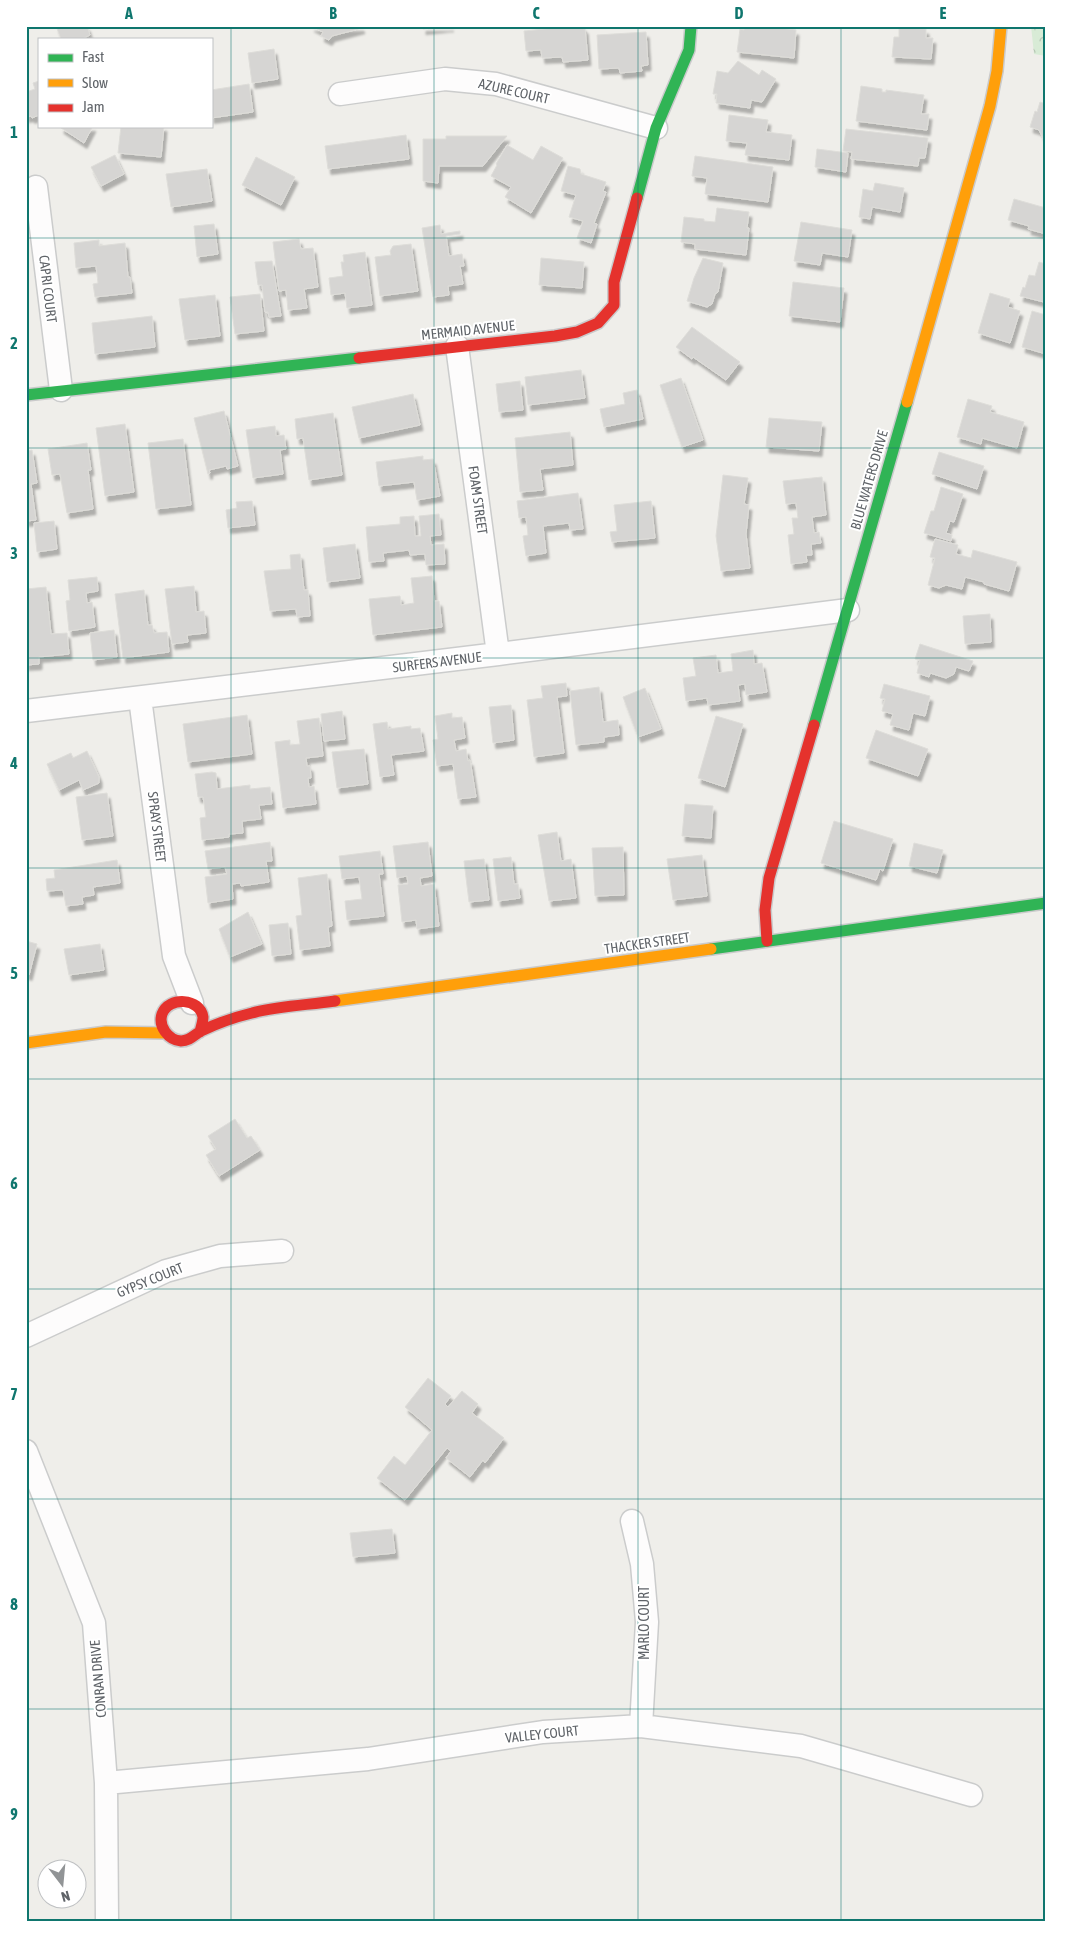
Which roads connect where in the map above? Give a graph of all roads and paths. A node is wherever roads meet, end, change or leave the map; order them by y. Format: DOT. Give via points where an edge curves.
graph roads {
  1 [pos="691,26"];
  2 [pos="1001,26"];
  3 [pos="340,94"];
  4 [pos="656,128"];
  5 [pos="36,187"];
  6 [pos="457,346"];
  7 [pos="61,390"];
  8 [pos="26,395"];
  9 [pos="848,610"];
  10 [pos="498,654"];
  11 [pos="140,698"];
  12 [pos="26,711"];
  13 [pos="1046,903"];
  14 [pos="766,941"];
  15 [pos="174,956"];
  16 [pos="195,1004"];
  17 [pos="160,1011"];
  18 [pos="252,1013"];
  19 [pos="131,1022"];
  20 [pos="106,1032"];
  21 [pos="200,1032"];
  22 [pos="166,1033"];
  23 [pos="26,1044"];
  24 [pos="282,1251"];
  25 [pos="26,1336"];
  26 [pos="26,1451"];
  27 [pos="632,1521"];
  28 [pos="641,1726"];
  29 [pos="106,1783"];
  30 [pos="971,1796"];
  31 [pos="106,1921"];
  1 -- 4 [label="street, MERMAID AVENUE" via="689,50"];
  2 -- 9 [label="street, BLUE WATERS DRIVE" via="990,106"];
  3 -- 4 [label="street, AZURE COURT" via="445,79 479,82"];
  4 -- 6 [label="street, MERMAID AVENUE" via="614,282 614,305 598,323 577,332 555,336"];
  5 -- 7 [label="street, CAPRI COURT"];
  6 -- 7 [label="street, MERMAID AVENUE"];
  6 -- 10 [label="street, FOAM STREET"];
  7 -- 8 [label="street, MERMAID AVENUE"];
  9 -- 10 [label="street, SURFERS AVENUE"];
  9 -- 14 [label="street, BLUE WATERS DRIVE" via="765,895"];
  10 -- 11 [label="street, SURFERS AVENUE"];
  11 -- 12 [label="street, SURFERS AVENUE"];
  11 -- 15 [label="street, SPRAY STREET"];
  13 -- 14 [label="street, THACKER STREET"];
  14 -- 18 [label="street, THACKER STREET"];
  15 -- 16 [label="street, SPRAY STREET"];
  15 -- 17 [label="street, SPRAY STREET"];
  16 -- 17 [label="street" via="179,1001"];
  16 -- 18 [label="street, THACKER STREET"];
  16 -- 21 [label="street" via="202,1016"];
  17 -- 22 [label="street"];
  18 -- 21 [label="street, THACKER STREET"];
  19 -- 20 [label="street"];
  20 -- 22 [label="street"];
  20 -- 23 [label="street"];
  21 -- 22 [label="street" via="194,1038 179,1042"];
  24 -- 25 [label="street, GYPSY COURT" via="220,1256 166,1271"];
  26 -- 29 [label="street, CONRAN DRIVE" via="94,1623"];
  27 -- 28 [label="street, MARLO COURT" via="642,1564 647,1622"];
  28 -- 29 [label="street, VALLEY COURT" via="543,1732 368,1759"];
  28 -- 30 [label="street, VALLEY COURT" via="801,1746"];
  29 -- 31 [label="street, CONRAN DRIVE"];
}
